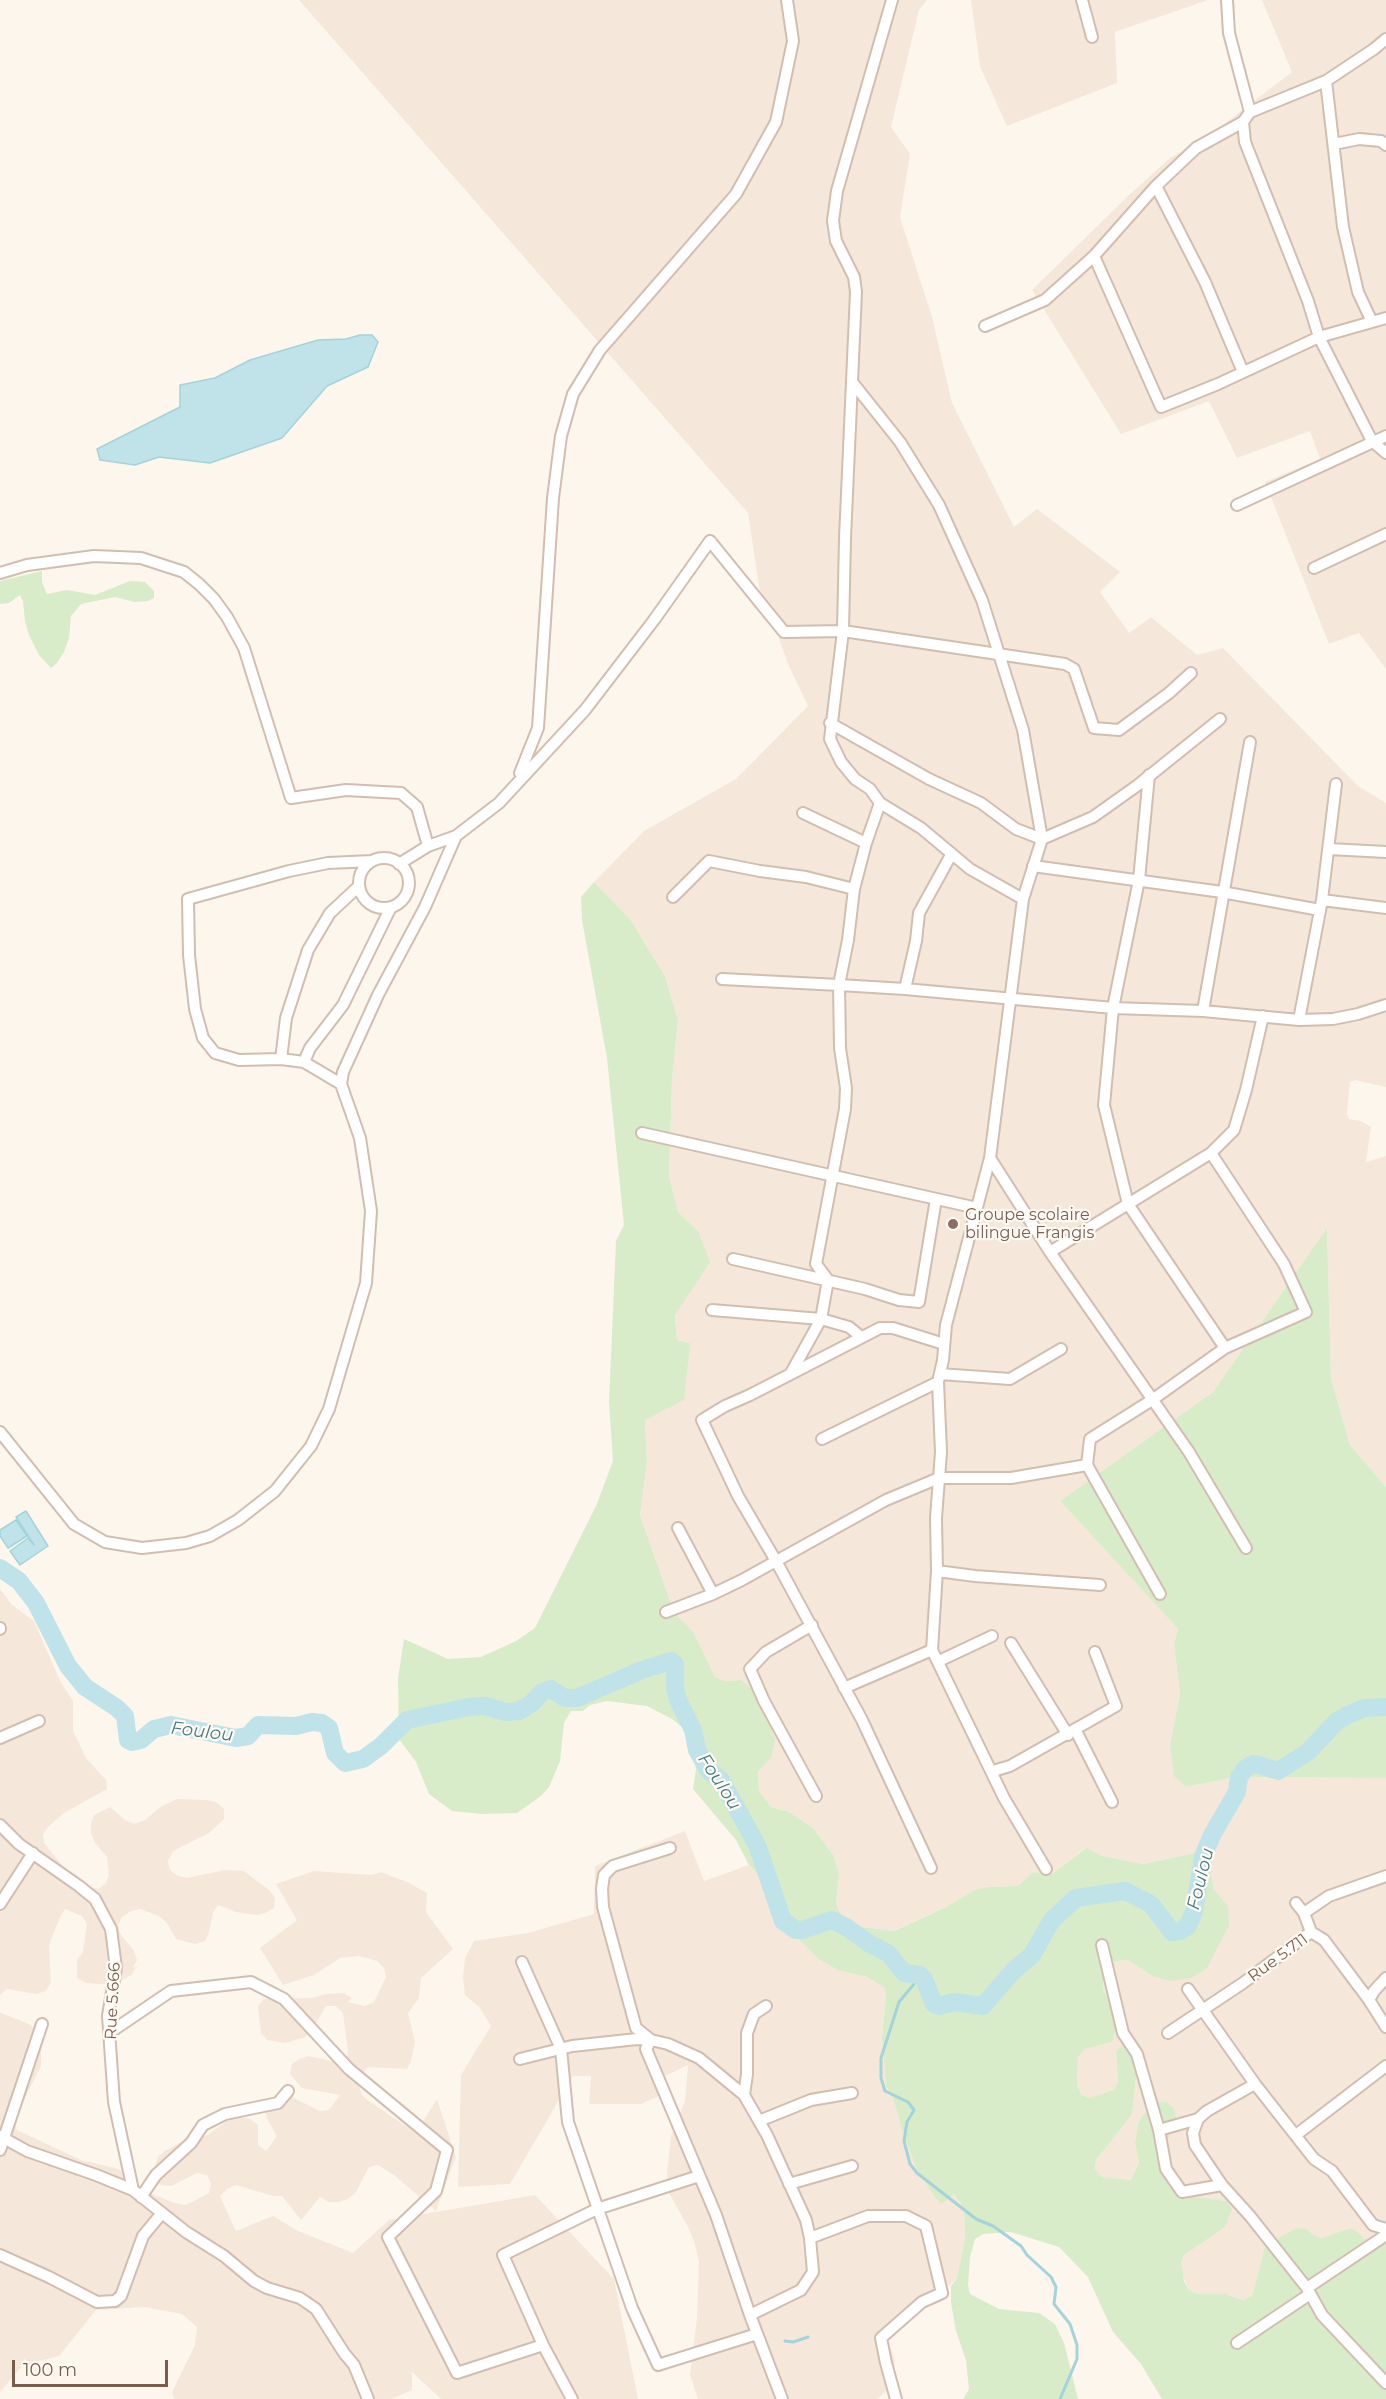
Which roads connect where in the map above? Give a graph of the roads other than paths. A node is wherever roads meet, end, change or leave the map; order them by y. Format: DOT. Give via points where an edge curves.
graph roads {
  1 [pos="787,0"];
  2 [pos="892,0"];
  3 [pos="1082,0"];
  4 [pos="1227,0"];
  5 [pos="1092,37"];
  6 [pos="1386,39"];
  7 [pos="1326,81"];
  8 [pos="1250,112"];
  9 [pos="1244,122"];
  10 [pos="1334,144"];
  11 [pos="1386,146"];
  12 [pos="1156,186"];
  13 [pos="1094,256"];
  14 [pos="1386,318"];
  15 [pos="1372,322"];
  16 [pos="985,326"];
  17 [pos="1319,337"];
  18 [pos="1243,372"];
  19 [pos="853,383"];
  20 [pos="1386,436"];
  21 [pos="1372,441"];
  22 [pos="1386,453"];
  23 [pos="1236,506"];
  24 [pos="1386,534"];
  25 [pos="1314,568"];
  26 [pos="0,573"];
  27 [pos="843,631"];
  28 [pos="999,654"];
  29 [pos="1191,674"];
  30 [pos="1220,719"];
  31 [pos="831,723"];
  32 [pos="1251,742"];
  33 [pos="1149,775"];
  34 [pos="515,784"];
  35 [pos="1336,784"];
  36 [pos="880,803"];
  37 [pos="803,813"];
  38 [pos="456,836"];
  39 [pos="1042,839"];
  40 [pos="866,843"];
  41 [pos="428,846"];
  42 [pos="1329,849"];
  43 [pos="1386,852"];
  44 [pos="951,855"];
  45 [pos="372,861"];
  46 [pos="399,864"];
  47 [pos="1033,866"];
  48 [pos="1139,880"];
  49 [pos="359,886"];
  50 [pos="854,889"];
  51 [pos="1222,892"];
  52 [pos="673,897"];
  53 [pos="1023,899"];
  54 [pos="1321,904"];
  55 [pos="391,907"];
  56 [pos="1386,908"];
  57 [pos="722,979"];
  58 [pos="839,985"];
  59 [pos="905,989"];
  60 [pos="1010,999"];
  61 [pos="1386,1005"];
  62 [pos="1113,1008"];
  63 [pos="1203,1011"];
  64 [pos="1263,1016"];
  65 [pos="1299,1020"];
  66 [pos="282,1059"];
  67 [pos="304,1062"];
  68 [pos="341,1084"];
  69 [pos="642,1133"];
  70 [pos="1211,1153"];
  71 [pos="990,1158"];
  72 [pos="832,1175"];
  73 [pos="936,1199"];
  74 [pos="1128,1204"];
  75 [pos="977,1208"];
  76 [pos="1050,1252"];
  77 [pos="733,1259"];
  78 [pos="828,1280"];
  79 [pos="712,1310"];
  80 [pos="821,1319"];
  81 [pos="860,1336"];
  82 [pos="944,1344"];
  83 [pos="1225,1348"];
  84 [pos="1062,1349"];
  85 [pos="791,1373"];
  86 [pos="939,1378"];
  87 [pos="1152,1400"];
  88 [pos="0,1432"];
  89 [pos="822,1438"];
  90 [pos="1087,1465"];
  91 [pos="939,1478"];
  92 [pos="678,1528"];
  93 [pos="1246,1548"];
  94 [pos="776,1561"];
  95 [pos="937,1571"];
  96 [pos="1100,1585"];
  97 [pos="712,1594"];
  98 [pos="1160,1594"];
  99 [pos="666,1612"];
  100 [pos="812,1625"];
  101 [pos="992,1636"];
  102 [pos="1011,1643"];
  103 [pos="932,1650"];
  104 [pos="1095,1652"];
  105 [pos="939,1661"];
  106 [pos="844,1688"];
  107 [pos="39,1721"];
  108 [pos="1072,1733"];
  109 [pos="0,1738"];
  110 [pos="993,1771"];
  111 [pos="816,1796"];
  112 [pos="1112,1802"];
  113 [pos="0,1825"];
  114 [pos="670,1848"];
  115 [pos="33,1853"];
  116 [pos="931,1868"];
  117 [pos="1046,1869"];
  118 [pos="1386,1876"];
  119 [pos="1296,1903"];
  120 [pos="0,1904"];
  121 [pos="1304,1913"];
  122 [pos="1311,1932"];
  123 [pos="1102,1946"];
  124 [pos="522,1962"];
  125 [pos="1386,1978"];
  126 [pos="1188,1989"];
  127 [pos="1369,2000"];
  128 [pos="766,2006"];
  129 [pos="1203,2011"];
  130 [pos="42,2024"];
  131 [pos="1386,2027"];
  132 [pos="109,2033"];
  133 [pos="1168,2033"];
  134 [pos="651,2040"];
  135 [pos="561,2049"];
  136 [pos="520,2059"];
  137 [pos="1386,2066"];
  138 [pos="1255,2084"];
  139 [pos="288,2091"];
  140 [pos="852,2093"];
  141 [pos="744,2095"];
  142 [pos="1198,2120"];
  143 [pos="759,2121"];
  144 [pos="1159,2130"];
  145 [pos="1296,2134"];
  146 [pos="2,2137"];
  147 [pos="0,2150"];
  148 [pos="852,2166"];
  149 [pos="699,2176"];
  150 [pos="789,2184"];
  151 [pos="1222,2184"];
  152 [pos="137,2194"];
  153 [pos="597,2209"];
  154 [pos="162,2213"];
  155 [pos="1385,2237"];
  156 [pos="810,2238"];
  157 [pos="0,2255"];
  158 [pos="1308,2291"];
  159 [pos="750,2314"];
  160 [pos="757,2334"];
  161 [pos="1237,2343"];
  162 [pos="543,2345"];
  163 [pos="1386,2383"];
  164 [pos="368,2399"];
  165 [pos="572,2399"];
  166 [pos="782,2399"];
  167 [pos="896,2399"];
  1 -- 34 [label="street" via="793,41 776,122 736,194 600,350 573,394 561,436 553,498 538,728"];
  2 -- 19 [label="street" via="837,191 833,221 836,241 854,277 856,292"];
  3 -- 5 [label="street"];
  4 -- 8 [label="street" via="1229,33"];
  6 -- 7 [label="street"];
  7 -- 8 [label="street"];
  7 -- 10 [label="street"];
  8 -- 9 [label="street"];
  9 -- 12 [label="street" via="1196,148"];
  9 -- 17 [label="street" via="1245,142"];
  10 -- 11 [label="street" via="1359,139 1381,141"];
  10 -- 15 [label="street" via="1347,246 1358,292"];
  12 -- 13 [label="street"];
  12 -- 18 [label="street" via="1205,282"];
  13 -- 16 [label="street" via="1045,300"];
  13 -- 18 [label="street" via="1161,407"];
  14 -- 15 [label="street"];
  15 -- 17 [label="street"];
  17 -- 18 [label="street"];
  17 -- 21 [label="street"];
  19 -- 27 [label="street"];
  19 -- 28 [label="street" via="900,442 939,505 982,600"];
  20 -- 21 [label="street"];
  21 -- 22 [label="street"];
  21 -- 23 [label="street"];
  24 -- 25 [label="street"];
  26 -- 41 [label="street" via="94,555 141,558 184,572 214,599 244,648 291,798 346,790 401,793 417,807"];
  27 -- 28 [label="street"];
  27 -- 31 [label="street"];
  27 -- 34 [label="street" via="784,632 711,541 585,710"];
  28 -- 29 [label="street" via="1065,664 1074,669 1094,728 1119,730"];
  28 -- 39 [label="street" via="1023,730"];
  30 -- 33 [label="street"];
  31 -- 36 [label="street" via="830,739 841,762"];
  31 -- 39 [label="street" via="929,779 981,803 1016,829"];
  32 -- 51 [label="street"];
  33 -- 39 [label="street" via="1093,817"];
  33 -- 48 [label="street"];
  34 -- 38 [label="street" via="499,803"];
  35 -- 42 [label="street"];
  36 -- 40 [label="street"];
  36 -- 44 [label="street" via="921,828"];
  37 -- 40 [label="street"];
  38 -- 41 [label="street"];
  38 -- 68 [label="street" via="425,907 360,1034"];
  39 -- 47 [label="street"];
  40 -- 50 [label="street"];
  41 -- 46 [label="street"];
  42 -- 43 [label="street"];
  42 -- 54 [label="street"];
  44 -- 53 [label="street"];
  44 -- 59 [label="street" via="918,914"];
  45 -- 46 [label="street" via="391,859"];
  45 -- 49 [label="street" via="362,872"];
  45 -- 66 [label="street" via="328,863 288,871 188,899 189,955 195,1009 203,1038 215,1053 239,1060"];
  46 -- 55 [label="street" via="405,870 408,888 405,896"];
  47 -- 48 [label="street"];
  47 -- 53 [label="street"];
  48 -- 51 [label="street"];
  48 -- 62 [label="street"];
  49 -- 55 [label="street" via="370,904"];
  49 -- 66 [label="street" via="330,913 308,950 286,1018"];
  50 -- 52 [label="street" via="709,861"];
  50 -- 58 [label="street"];
  51 -- 54 [label="street"];
  51 -- 63 [label="street"];
  53 -- 60 [label="street"];
  54 -- 56 [label="street"];
  54 -- 65 [label="street"];
  55 -- 67 [label="street" via="343,1005"];
  57 -- 58 [label="street"];
  58 -- 59 [label="street"];
  58 -- 72 [label="street" via="840,1048 846,1088"];
  59 -- 60 [label="street"];
  60 -- 62 [label="street"];
  60 -- 71 [label="street"];
  61 -- 65 [label="street" via="1333,1019"];
  62 -- 63 [label="street"];
  62 -- 74 [label="street" via="1104,1105"];
  63 -- 64 [label="street"];
  64 -- 65 [label="street"];
  64 -- 70 [label="street" via="1234,1130"];
  66 -- 67 [label="street"];
  67 -- 68 [label="street"];
  68 -- 88 [label="street" via="360,1138 371,1211 366,1283 329,1409 310,1446 275,1491 210,1536 142,1548 105,1542 75,1524"];
  69 -- 72 [label="street"];
  70 -- 74 [label="street"];
  70 -- 83 [label="street" via="1284,1264 1306,1312"];
  71 -- 75 [label="street"];
  71 -- 76 [label="street"];
  72 -- 73 [label="street"];
  72 -- 78 [label="street" via="816,1264"];
  73 -- 75 [label="street"];
  73 -- 78 [label="street" via="919,1302"];
  74 -- 76 [label="street"];
  74 -- 83 [label="street"];
  75 -- 82 [label="street"];
  76 -- 87 [label="street"];
  77 -- 78 [label="street"];
  78 -- 80 [label="street"];
  79 -- 80 [label="street"];
  80 -- 81 [label="street" via="849,1327"];
  80 -- 85 [label="street"];
  81 -- 82 [label="street" via="880,1328 893,1328"];
  81 -- 85 [label="street"];
  82 -- 86 [label="street"];
  83 -- 87 [label="street"];
  84 -- 86 [label="street" via="1010,1379"];
  85 -- 94 [label="street" via="702,1420 738,1496"];
  86 -- 89 [label="street"];
  86 -- 91 [label="street"];
  87 -- 90 [label="street" via="1090,1439"];
  87 -- 93 [label="street" via="1189,1452"];
  90 -- 91 [label="street" via="1011,1478"];
  90 -- 98 [label="street"];
  91 -- 94 [label="street" via="886,1500"];
  91 -- 95 [label="street"];
  92 -- 97 [label="street"];
  94 -- 97 [label="street"];
  94 -- 100 [label="street"];
  95 -- 96 [label="street"];
  95 -- 103 [label="street"];
  97 -- 99 [label="street"];
  100 -- 106 [label="street"];
  100 -- 111 [label="street" via="766,1652 750,1669"];
  101 -- 105 [label="street"];
  102 -- 108 [label="street"];
  103 -- 105 [label="street"];
  103 -- 106 [label="street"];
  104 -- 108 [label="street" via="1116,1706"];
  105 -- 110 [label="street" via="978,1748"];
  106 -- 116 [label="street"];
  107 -- 109 [label="street"];
  108 -- 110 [label="street"];
  108 -- 112 [label="street"];
  110 -- 117 [label="street" via="1004,1798"];
  113 -- 115 [label="street, Rue 5.666"];
  114 -- 134 [label="street" via="613,1866 604,1875 602,1888 603,1907 633,2021 641,2034"];
  115 -- 120 [label="street"];
  115 -- 132 [label="street, Rue 5.666" via="95,1899 111,1929 116,1968"];
  118 -- 121 [label="street" via="1329,1896"];
  119 -- 121 [label="street"];
  121 -- 122 [label="street"];
  122 -- 127 [label="street, Rue 5.711" via="1324,1940"];
  122 -- 129 [label="street, Rue 5.711"];
  123 -- 144 [label="street" via="1123,2033 1137,2054"];
  124 -- 135 [label="street"];
  125 -- 127 [label="street"];
  126 -- 129 [label="street"];
  127 -- 131 [label="street, Rue 5.711"];
  128 -- 141 [label="street" via="754,2014 747,2033"];
  129 -- 133 [label="street, Rue 5.711"];
  129 -- 138 [label="street"];
  130 -- 146 [label="street"];
  132 -- 152 [label="street, Rue 5.666" via="114,2102"];
  132 -- 162 [label="street" via="171,1991 251,1982 284,1999 349,2069 447,2150 436,2191 388,2237 457,2373"];
  134 -- 135 [label="street"];
  134 -- 141 [label="street" via="699,2058"];
  134 -- 149 [label="street" via="646,2049"];
  135 -- 136 [label="street"];
  135 -- 153 [label="street" via="568,2122"];
  137 -- 145 [label="street"];
  138 -- 142 [label="street"];
  138 -- 145 [label="street"];
  139 -- 152 [label="street" via="278,2103 225,2114 203,2125 191,2143"];
  140 -- 143 [label="street" via="811,2100"];
  141 -- 143 [label="street"];
  142 -- 144 [label="street"];
  142 -- 151 [label="street" via="1193,2133 1195,2145"];
  143 -- 150 [label="street"];
  144 -- 151 [label="street" via="1166,2169 1182,2192"];
  145 -- 155 [label="street"];
  146 -- 147 [label="street"];
  146 -- 152 [label="street" via="27,2151"];
  148 -- 150 [label="street"];
  149 -- 153 [label="street"];
  149 -- 159 [label="street"];
  150 -- 156 [label="street"];
  151 -- 158 [label="street"];
  152 -- 154 [label="street"];
  153 -- 160 [label="street" via="632,2308 658,2365"];
  153 -- 162 [label="street" via="502,2255"];
  154 -- 157 [label="street" via="143,2236 121,2296 115,2301 97,2302"];
  154 -- 164 [label="street" via="254,2281 300,2298 316,2309 354,2365"];
  155 -- 158 [label="street"];
  156 -- 159 [label="street" via="813,2272 801,2290"];
  156 -- 167 [label="street" via="868,2216 906,2216 926,2226 942,2293 922,2302 881,2338"];
  158 -- 161 [label="street"];
  158 -- 163 [label="street" via="1322,2315"];
  159 -- 160 [label="street"];
  160 -- 166 [label="street"];
  162 -- 165 [label="street"];
}
